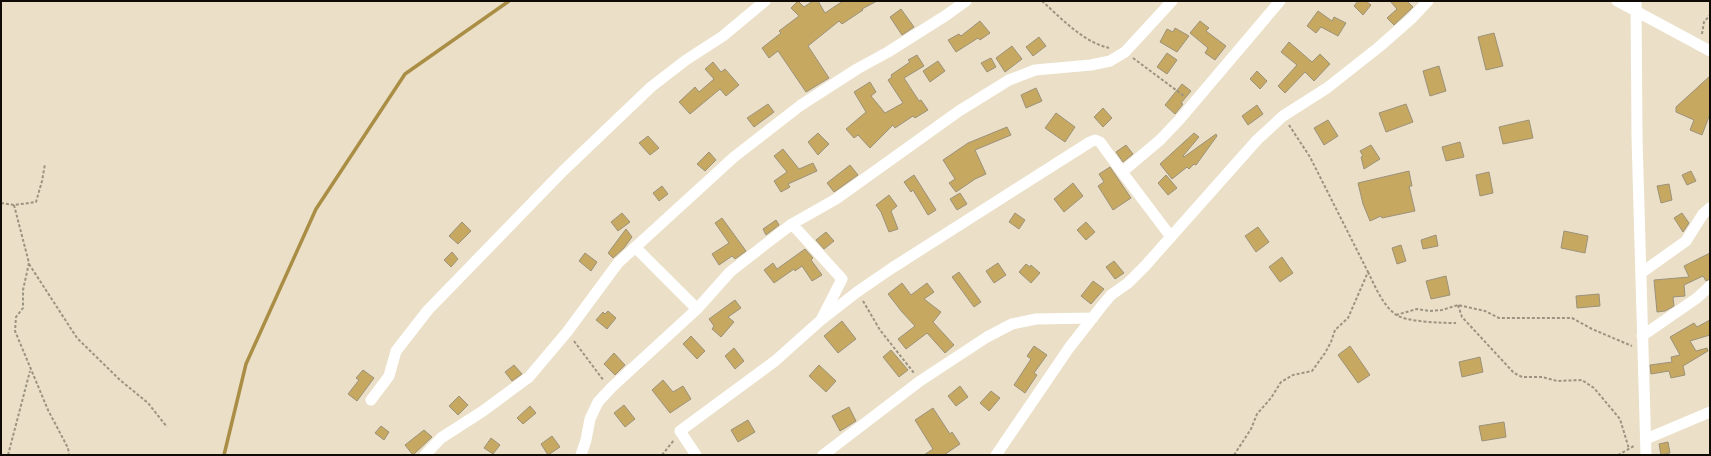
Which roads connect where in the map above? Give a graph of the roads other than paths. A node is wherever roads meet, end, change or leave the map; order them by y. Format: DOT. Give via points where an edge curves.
graph roads {
  1 [pos="765,1"];
  2 [pos="966,1"];
  3 [pos="1172,1"];
  4 [pos="1280,1"];
  5 [pos="1428,1"];
  6 [pos="1617,1"];
  7 [pos="1636,6"];
  8 [pos="1710,51"];
  9 [pos="1122,172"];
  10 [pos="1710,208"];
  11 [pos="792,224"];
  12 [pos="1171,237"];
  13 [pos="635,247"];
  14 [pos="1641,273"];
  15 [pos="1710,286"];
  16 [pos="697,309"];
  17 [pos="1093,318"];
  18 [pos="821,320"];
  19 [pos="1642,336"];
  20 [pos="371,400"];
  21 [pos="1710,412"];
  22 [pos="1646,439"];
  23 [pos="425,455"];
  24 [pos="581,455"];
  25 [pos="696,455"];
  26 [pos="823,455"];
  27 [pos="996,455"];
  28 [pos="1646,455"];
  1 -- 20 [label="street" via="723,36 651,87 564,171 428,310 396,351 389,376"];
  2 -- 13 [label="street" via="801,105 734,157"];
  3 -- 11 [label="street" via="1125,52 1110,61 1035,70 1009,80 959,111 836,199"];
  4 -- 9 [label="street" via="1180,119 1160,140"];
  5 -- 12 [label="street" via="1373,52 1327,88 1283,116 1258,140"];
  6 -- 7 [label="street"];
  7 -- 8 [label="street"];
  7 -- 14 [label="street"];
  9 -- 12 [label="street"];
  9 -- 18 [label="street" via="1100,142 1090,142 892,268"];
  10 -- 14 [label="street" via="1703,214 1686,241"];
  11 -- 16 [label="street" via="730,272"];
  11 -- 18 [label="street" via="842,279"];
  12 -- 17 [label="street" via="1128,283 1111,295"];
  13 -- 16 [label="street"];
  13 -- 23 [label="street" via="618,264 568,332 529,377 441,438"];
  14 -- 19 [label="street"];
  15 -- 19 [label="street"];
  16 -- 24 [label="street" via="612,386 598,402 590,420"];
  17 -- 26 [label="street" via="1036,319 1012,324 987,337 920,381"];
  17 -- 27 [label="street"];
  18 -- 25 [label="street" via="775,361 680,431"];
  19 -- 22 [label="street"];
  21 -- 22 [label="street"];
  22 -- 28 [label="street"];
}
